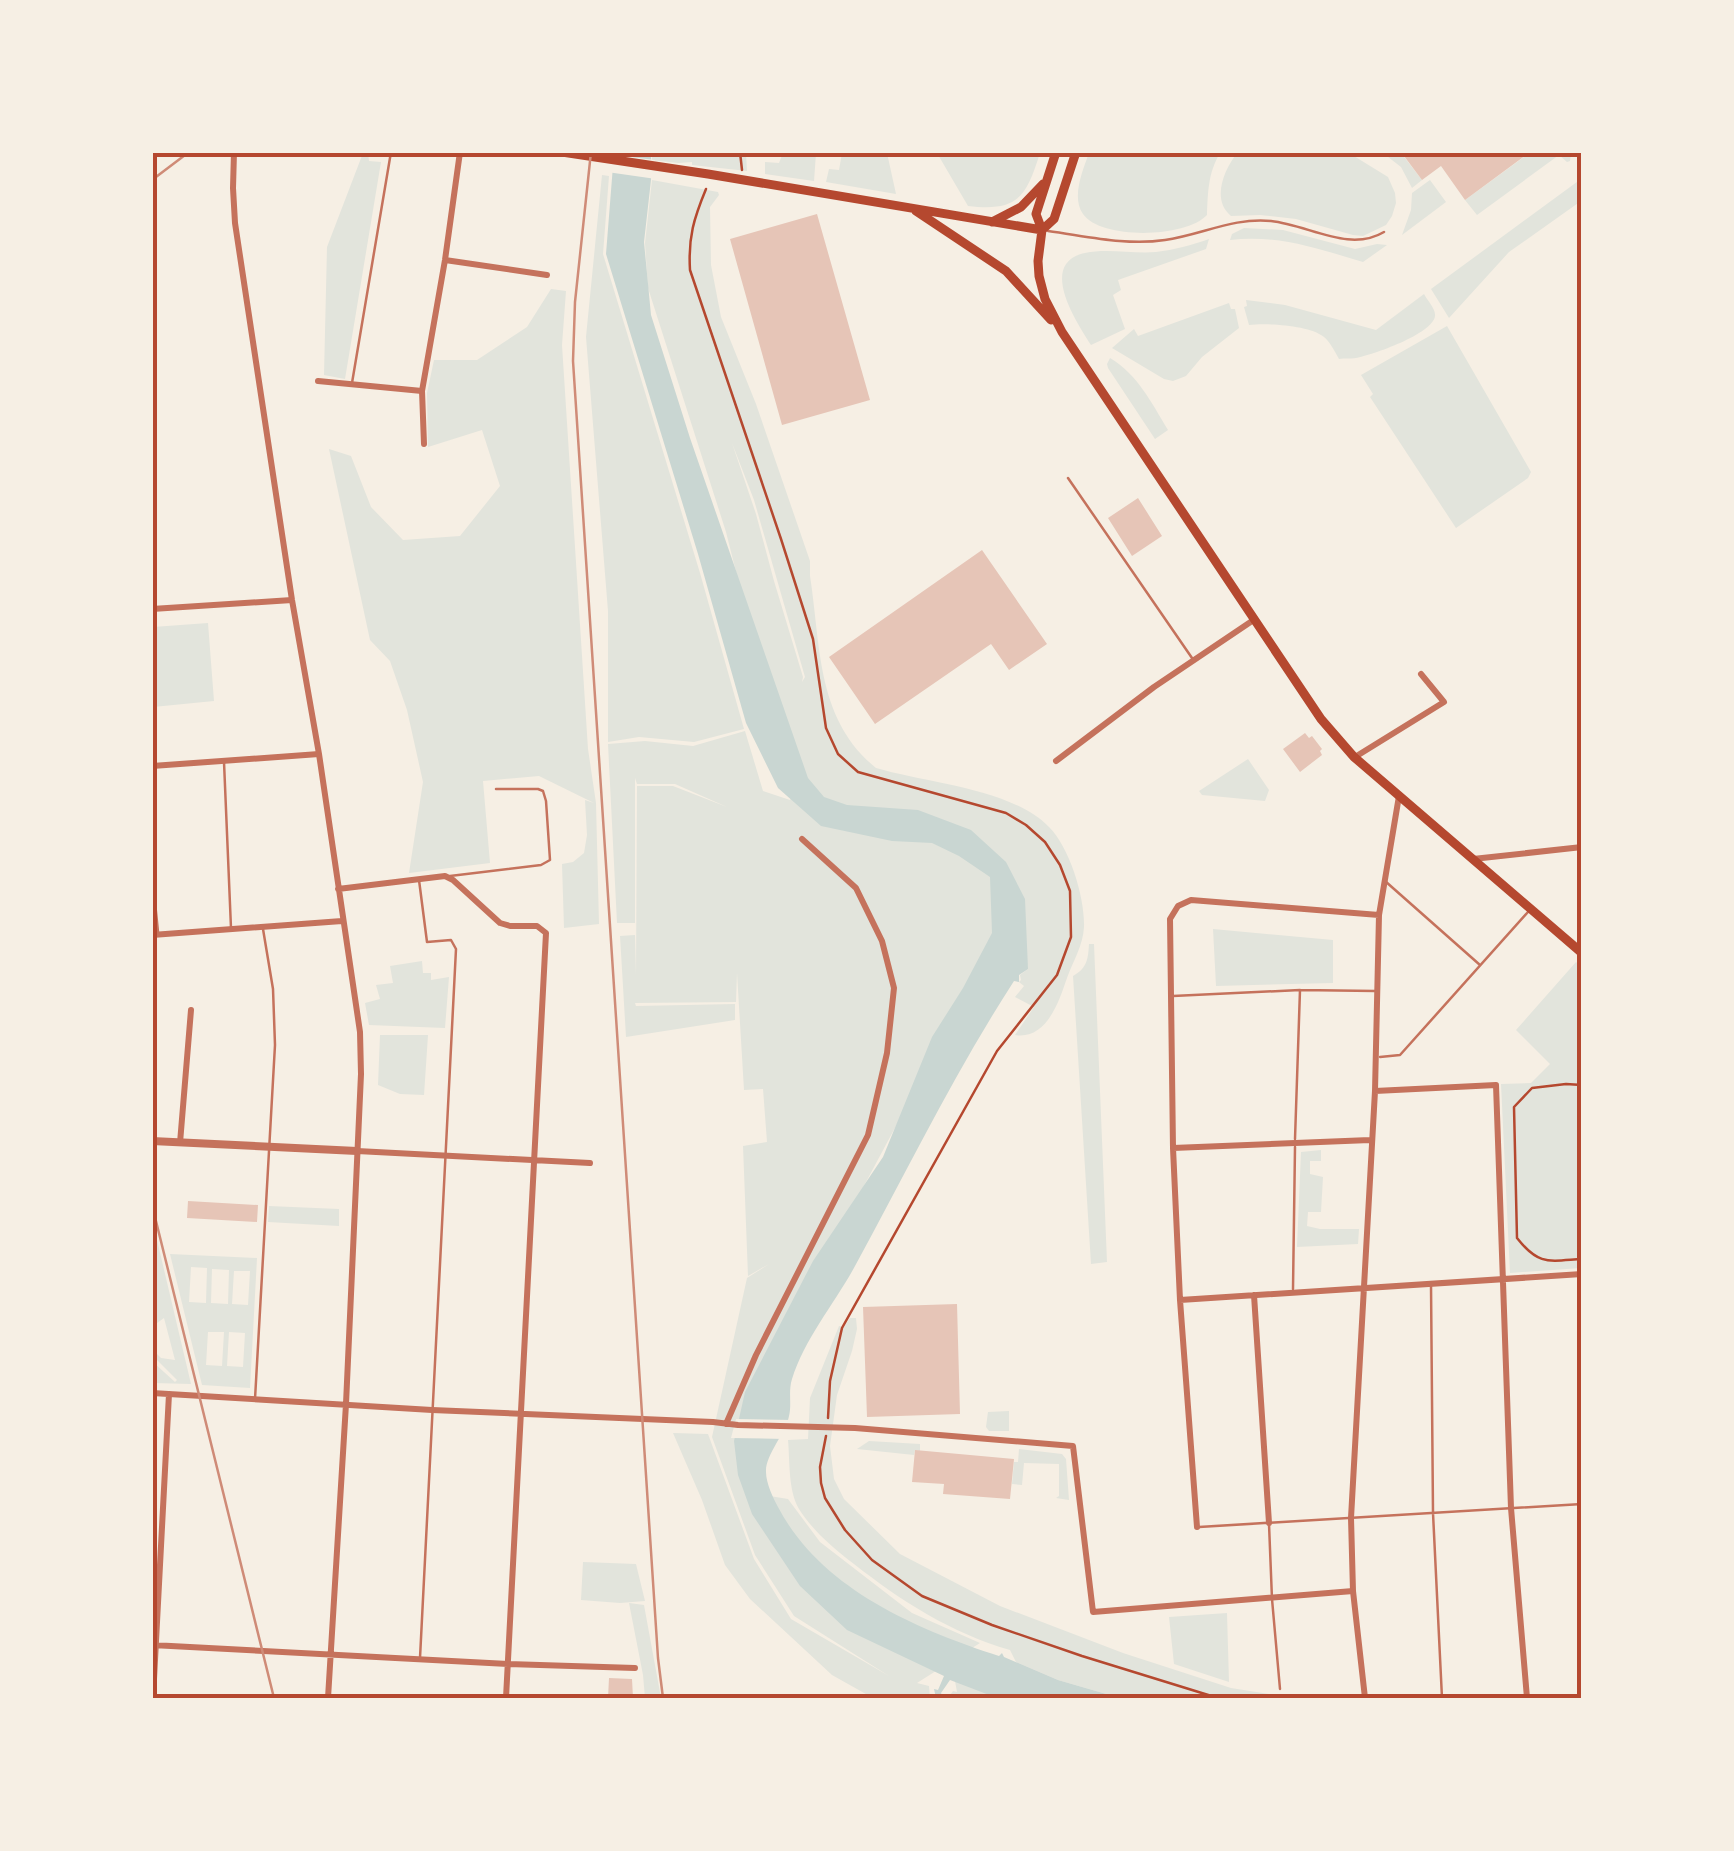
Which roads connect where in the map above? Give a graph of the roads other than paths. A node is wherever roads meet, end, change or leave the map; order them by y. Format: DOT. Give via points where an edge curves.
graph roads {
  1 [pos="234,152"];
  2 [pos="391,152"];
  3 [pos="460,152"];
  4 [pos="562,152"];
  5 [pos="1056,152"];
  6 [pos="1076,152"];
  7 [pos="1048,178"];
  8 [pos="914,210"];
  9 [pos="991,222"];
  10 [pos="1042,230"];
  11 [pos="1384,232"];
  12 [pos="444,260"];
  13 [pos="547,275"];
  14 [pos="1062,332"];
  15 [pos="318,381"];
  16 [pos="352,385"];
  17 [pos="422,392"];
  18 [pos="424,444"];
  19 [pos="1068,478"];
  20 [pos="292,600"];
  21 [pos="152,609"];
  22 [pos="1255,619"];
  23 [pos="1194,661"];
  24 [pos="1421,674"];
  25 [pos="319,754"];
  26 [pos="1354,758"];
  27 [pos="224,760"];
  28 [pos="1056,762"];
  29 [pos="152,766"];
  30 [pos="496,790"];
  31 [pos="1399,794"];
  32 [pos="802,840"];
  33 [pos="1582,847"];
  34 [pos="1472,859"];
  35 [pos="152,874"];
  36 [pos="448,877"];
  37 [pos="419,878"];
  38 [pos="1384,880"];
  39 [pos="338,889"];
  40 [pos="1530,910"];
  41 [pos="1379,915"];
  42 [pos="342,921"];
  43 [pos="231,928"];
  44 [pos="263,928"];
  45 [pos="155,935"];
  46 [pos="1582,953"];
  47 [pos="1480,965"];
  48 [pos="1300,990"];
  49 [pos="1376,990"];
  50 [pos="1171,996"];
  51 [pos="191,1010"];
  52 [pos="1374,1057"];
  53 [pos="1374,1091"];
  54 [pos="1370,1140"];
  55 [pos="152,1141"];
  56 [pos="1295,1142"];
  57 [pos="180,1143"];
  58 [pos="269,1148"];
  59 [pos="1173,1148"];
  60 [pos="357,1152"];
  61 [pos="446,1157"];
  62 [pos="534,1160"];
  63 [pos="590,1163"];
  64 [pos="1582,1274"];
  65 [pos="1502,1279"];
  66 [pos="1432,1284"];
  67 [pos="1364,1288"];
  68 [pos="1293,1293"];
  69 [pos="1254,1296"];
  70 [pos="1180,1300"];
  71 [pos="152,1393"];
  72 [pos="169,1394"];
  73 [pos="255,1398"];
  74 [pos="346,1404"];
  75 [pos="432,1410"];
  76 [pos="522,1413"];
  77 [pos="726,1424"];
  78 [pos="1582,1504"];
  79 [pos="1511,1508"];
  80 [pos="1433,1513"];
  81 [pos="1351,1518"];
  82 [pos="1270,1522"];
  83 [pos="1198,1527"];
  84 [pos="1353,1591"];
  85 [pos="1272,1599"];
  86 [pos="154,1645"];
  87 [pos="332,1655"];
  88 [pos="420,1658"];
  89 [pos="508,1664"];
  90 [pos="635,1668"];
  91 [pos="1280,1690"];
  92 [pos="153,1698"];
  93 [pos="328,1698"];
  94 [pos="506,1698"];
  95 [pos="1365,1698"];
  96 [pos="1442,1698"];
  97 [pos="1527,1698"];
  1 -- 20 [label="street" via="233,208"];
  2 -- 16 [label="lane"];
  3 -- 12 [label="street"];
  4 -- 8 [label="main road"];
  5 -- 7 [label="main road"];
  6 -- 10 [label="main road" via="1054,219"];
  7 -- 9 [label="main road" via="1021,207"];
  7 -- 10 [label="main road" via="1036,214"];
  8 -- 9 [label="main road"];
  8 -- 14 [label="main road" via="1006,271"];
  9 -- 10 [label="main road"];
  10 -- 11 [label="lane" via="1140,242 1254,221 1353,241"];
  10 -- 14 [label="main road" via="1039,276"];
  12 -- 13 [label="street"];
  12 -- 17 [label="street"];
  14 -- 22 [label="main road"];
  15 -- 16 [label="street"];
  16 -- 17 [label="street"];
  17 -- 18 [label="street"];
  19 -- 23 [label="lane"];
  20 -- 21 [label="street"];
  20 -- 25 [label="street"];
  22 -- 23 [label="street"];
  22 -- 26 [label="main road"];
  23 -- 28 [label="street"];
  24 -- 26 [label="street" via="1444,702"];
  25 -- 27 [label="street"];
  25 -- 39 [label="street"];
  26 -- 31 [label="main road"];
  27 -- 29 [label="street"];
  27 -- 43 [label="lane"];
  30 -- 36 [label="lane" via="543,791 550,860"];
  31 -- 34 [label="main road"];
  31 -- 38 [label="street"];
  32 -- 77 [label="street" via="856,888 882,941 894,988 888,1054 868,1135"];
  33 -- 34 [label="street"];
  34 -- 40 [label="main road"];
  35 -- 45 [label="lane"];
  36 -- 37 [label="street"];
  36 -- 62 [label="street" via="500,923 539,926 546,934"];
  37 -- 39 [label="street"];
  37 -- 61 [label="lane" via="427,942 451,940 456,949"];
  38 -- 41 [label="street"];
  38 -- 47 [label="lane"];
  39 -- 42 [label="street"];
  40 -- 46 [label="main road"];
  40 -- 47 [label="lane"];
  41 -- 49 [label="street"];
  41 -- 50 [label="street" via="1191,900 1170,919"];
  42 -- 44 [label="street"];
  42 -- 60 [label="street" via="360,1032"];
  43 -- 44 [label="street"];
  43 -- 45 [label="street"];
  44 -- 58 [label="lane" via="275,1018"];
  47 -- 52 [label="lane" via="1400,1055"];
  48 -- 49 [label="lane"];
  48 -- 50 [label="lane"];
  48 -- 56 [label="lane"];
  49 -- 52 [label="street"];
  50 -- 59 [label="street"];
  51 -- 57 [label="street"];
  52 -- 53 [label="street"];
  53 -- 54 [label="street"];
  53 -- 65 [label="street" via="1496,1085"];
  54 -- 56 [label="street"];
  54 -- 67 [label="street"];
  55 -- 57 [label="street"];
  56 -- 59 [label="street"];
  56 -- 68 [label="lane"];
  57 -- 58 [label="street"];
  58 -- 60 [label="street"];
  58 -- 73 [label="lane"];
  59 -- 70 [label="street"];
  60 -- 61 [label="street"];
  60 -- 74 [label="street"];
  61 -- 62 [label="street"];
  61 -- 75 [label="lane"];
  62 -- 63 [label="street"];
  62 -- 76 [label="street"];
  64 -- 65 [label="street"];
  65 -- 66 [label="street"];
  65 -- 79 [label="street"];
  66 -- 67 [label="street"];
  66 -- 80 [label="lane"];
  67 -- 68 [label="street"];
  67 -- 81 [label="street"];
  68 -- 69 [label="street"];
  69 -- 70 [label="street"];
  69 -- 82 [label="street"];
  70 -- 83 [label="street"];
  71 -- 72 [label="street"];
  72 -- 73 [label="street"];
  72 -- 86 [label="street"];
  73 -- 74 [label="street"];
  74 -- 75 [label="street"];
  74 -- 87 [label="street"];
  75 -- 76 [label="street"];
  75 -- 88 [label="lane"];
  76 -- 77 [label="street"];
  76 -- 89 [label="street"];
  77 -- 85 [label="street" via="1074,1446 1093,1612"];
  78 -- 79 [label="lane"];
  79 -- 80 [label="lane"];
  79 -- 97 [label="street"];
  80 -- 81 [label="lane"];
  80 -- 96 [label="lane"];
  81 -- 82 [label="lane"];
  81 -- 84 [label="street"];
  82 -- 83 [label="lane"];
  82 -- 85 [label="lane"];
  84 -- 85 [label="street"];
  84 -- 95 [label="street"];
  85 -- 91 [label="lane"];
  86 -- 87 [label="street"];
  86 -- 92 [label="street"];
  87 -- 88 [label="street"];
  87 -- 93 [label="street"];
  88 -- 89 [label="street"];
  89 -- 90 [label="street"];
  89 -- 94 [label="street"];
}
